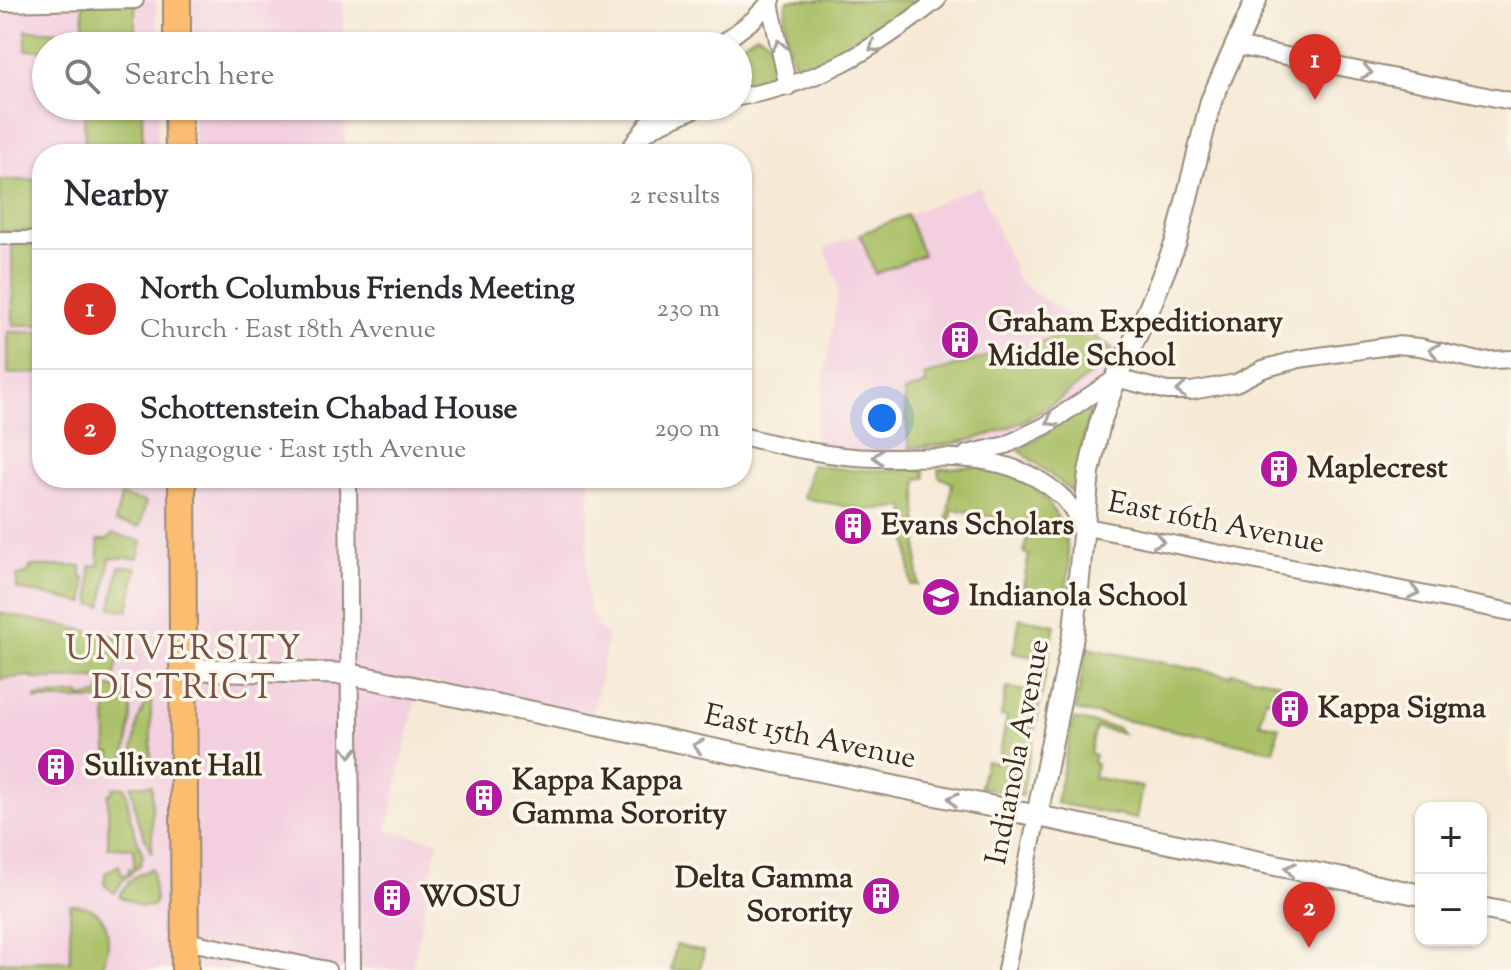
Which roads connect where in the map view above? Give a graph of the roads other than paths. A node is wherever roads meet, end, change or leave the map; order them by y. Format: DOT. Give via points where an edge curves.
graph roads {
  1 [pos="135,0"];
  2 [pos="177,0"];
  3 [pos="937,0"];
  4 [pos="1256,0"];
  5 [pos="104,1"];
  6 [pos="771,2"];
  7 [pos="0,3"];
  8 [pos="177,32"];
  9 [pos="737,32"];
  10 [pos="1236,46"];
  11 [pos="788,87"];
  12 [pos="752,94"];
  13 [pos="1511,101"];
  14 [pos="178,120"];
  15 [pos="650,120"];
  16 [pos="669,120"];
  17 [pos="637,138"];
  18 [pos="179,144"];
  19 [pos="633,144"];
  20 [pos="0,238"];
  21 [pos="32,238"];
  22 [pos="1511,359"];
  23 [pos="1116,378"];
  24 [pos="752,438"];
  25 [pos="956,457"];
  26 [pos="182,488"];
  27 [pos="348,488"];
  28 [pos="1082,526"];
  29 [pos="1511,612"];
  30 [pos="184,669"];
  31 [pos="349,674"];
  32 [pos="1037,816"];
  33 [pos="1415,894"];
  34 [pos="1487,909"];
  35 [pos="1511,914"];
  36 [pos="185,941"];
  37 [pos="185,970"];
  38 [pos="327,970"];
  39 [pos="352,970"];
  40 [pos="1006,970"];
  1 -- 5 [label="street"];
  2 -- 8 [label="main road"];
  3 -- 11 [label="street, one-way" via="865,53"];
  4 -- 10 [label="street, Indianola Avenue"];
  5 -- 7 [label="street"];
  6 -- 9 [label="street"];
  11 -- 6 [label="street, one-way"];
  10 -- 13 [label="street, one-way"];
  10 -- 23 [label="street, Indianola Avenue" via="1211,101 1176,242"];
  11 -- 12 [label="street"];
  14 -- 18 [label="main road"];
  15 -- 17 [label="street"];
  16 -- 17 [label="street"];
  17 -- 19 [label="street"];
  20 -- 21 [label="street"];
  22 -- 23 [label="street, one-way" via="1479,361 1396,345 1281,363 1236,383 1203,389 1167,391"];
  23 -- 25 [label="street, one-way" via="1045,426 1006,445"];
  23 -- 28 [label="street, Indianola Avenue" via="1100,423"];
  25 -- 24 [label="street, East 16th Avenue, one-way" via="826,454"];
  25 -- 28 [label="street, East 16th Avenue" via="995,461 1031,475 1063,497"];
  26 -- 30 [label="main road"];
  27 -- 31 [label="street"];
  28 -- 29 [label="street, East 16th Avenue, one-way"];
  28 -- 32 [label="street, Indianola Avenue" via="1074,631"];
  30 -- 31 [label="street, East 15th Avenue"];
  30 -- 36 [label="main road"];
  32 -- 31 [label="street, East 15th Avenue, one-way"];
  31 -- 39 [label="street, one-way"];
  33 -- 32 [label="street, East 15th Avenue, one-way"];
  32 -- 40 [label="street, Indianola Avenue"];
  34 -- 35 [label="street"];
  36 -- 37 [label="main road"];
  36 -- 38 [label="street"];
}
